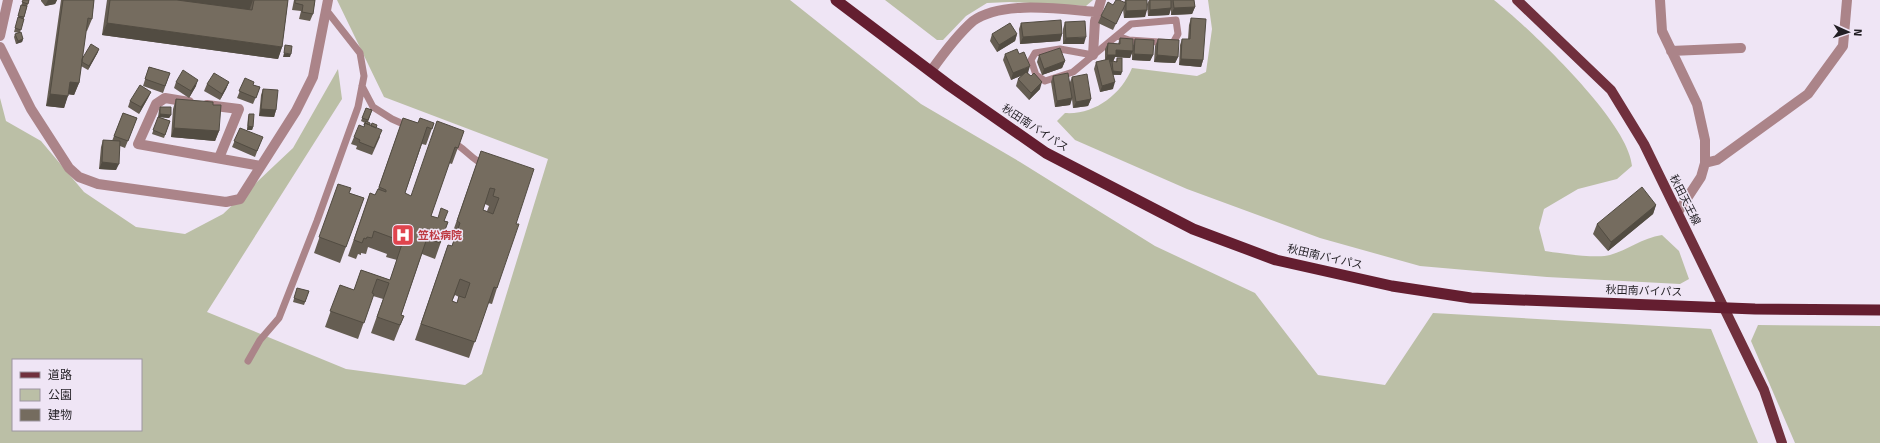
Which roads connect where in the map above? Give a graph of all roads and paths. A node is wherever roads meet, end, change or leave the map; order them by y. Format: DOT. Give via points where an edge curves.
graph roads {
  1 [pos="8,0"];
  2 [pos="328,0"];
  3 [pos="836,0"];
  4 [pos="1101,0"];
  5 [pos="1517,0"];
  6 [pos="1660,0"];
  7 [pos="1847,0"];
  8 [pos="327,11"];
  9 [pos="1097,12"];
  10 [pos="0,36"];
  11 [pos="1117,36"];
  12 [pos="0,47"];
  13 [pos="1741,48"];
  14 [pos="1671,51"];
  15 [pos="1093,55"];
  16 [pos="931,71"];
  17 [pos="362,86"];
  18 [pos="415,129"];
  19 [pos="444,139"];
  20 [pos="219,158"];
  21 [pos="1705,163"];
  22 [pos="261,166"];
  23 [pos="491,167"];
  24 [pos="1678,212"];
  25 [pos="1880,310"];
  26 [pos="248,360"];
  27 [pos="1782,443"];
  1 -- 10 [label="street"];
  2 -- 8 [label="street"];
  3 -- 16 [label="highway, 秋田南バイパス"];
  4 -- 9 [label="street"];
  5 -- 24 [label="main road, 秋田天王線" via="1611,90 1644,144"];
  6 -- 14 [label="street" via="1662,31"];
  7 -- 21 [label="street" via="1843,46 1808,94 1717,160"];
  8 -- 17 [label="lane" via="360,53 364,76"];
  8 -- 22 [label="street" via="313,77 296,111"];
  9 -- 15 [label="street"];
  9 -- 16 [label="street" via="1020,6 993,11 973,21"];
  11 -- 11 [label="lane" via="1131,24 1176,20 1178,34 1174,42 1129,40"];
  11 -- 15 [label="lane"];
  12 -- 22 [label="street" via="31,109 69,168 79,177 98,184 226,202 240,199"];
  13 -- 14 [label="street"];
  14 -- 21 [label="street" via="1697,104 1704,140"];
  15 -- 15 [label="lane" via="1073,72 1045,81 1036,76 1031,60 1035,53 1060,49"];
  16 -- 25 [label="highway, 秋田南バイパス" via="1046,153 1193,229 1276,260 1392,286 1471,298 1755,309"];
  17 -- 18 [label="lane" via="373,107"];
  17 -- 26 [label="lane" via="358,107 279,318 260,340"];
  19 -- 23 [label="lane" via="458,144 478,163"];
  20 -- 20 [label="street" via="138,144 156,104 165,98 239,109"];
  20 -- 22 [label="street"];
  21 -- 24 [label="street" via="1701,177"];
  24 -- 27 [label="main road, 秋田天王線" via="1764,390"];
}
